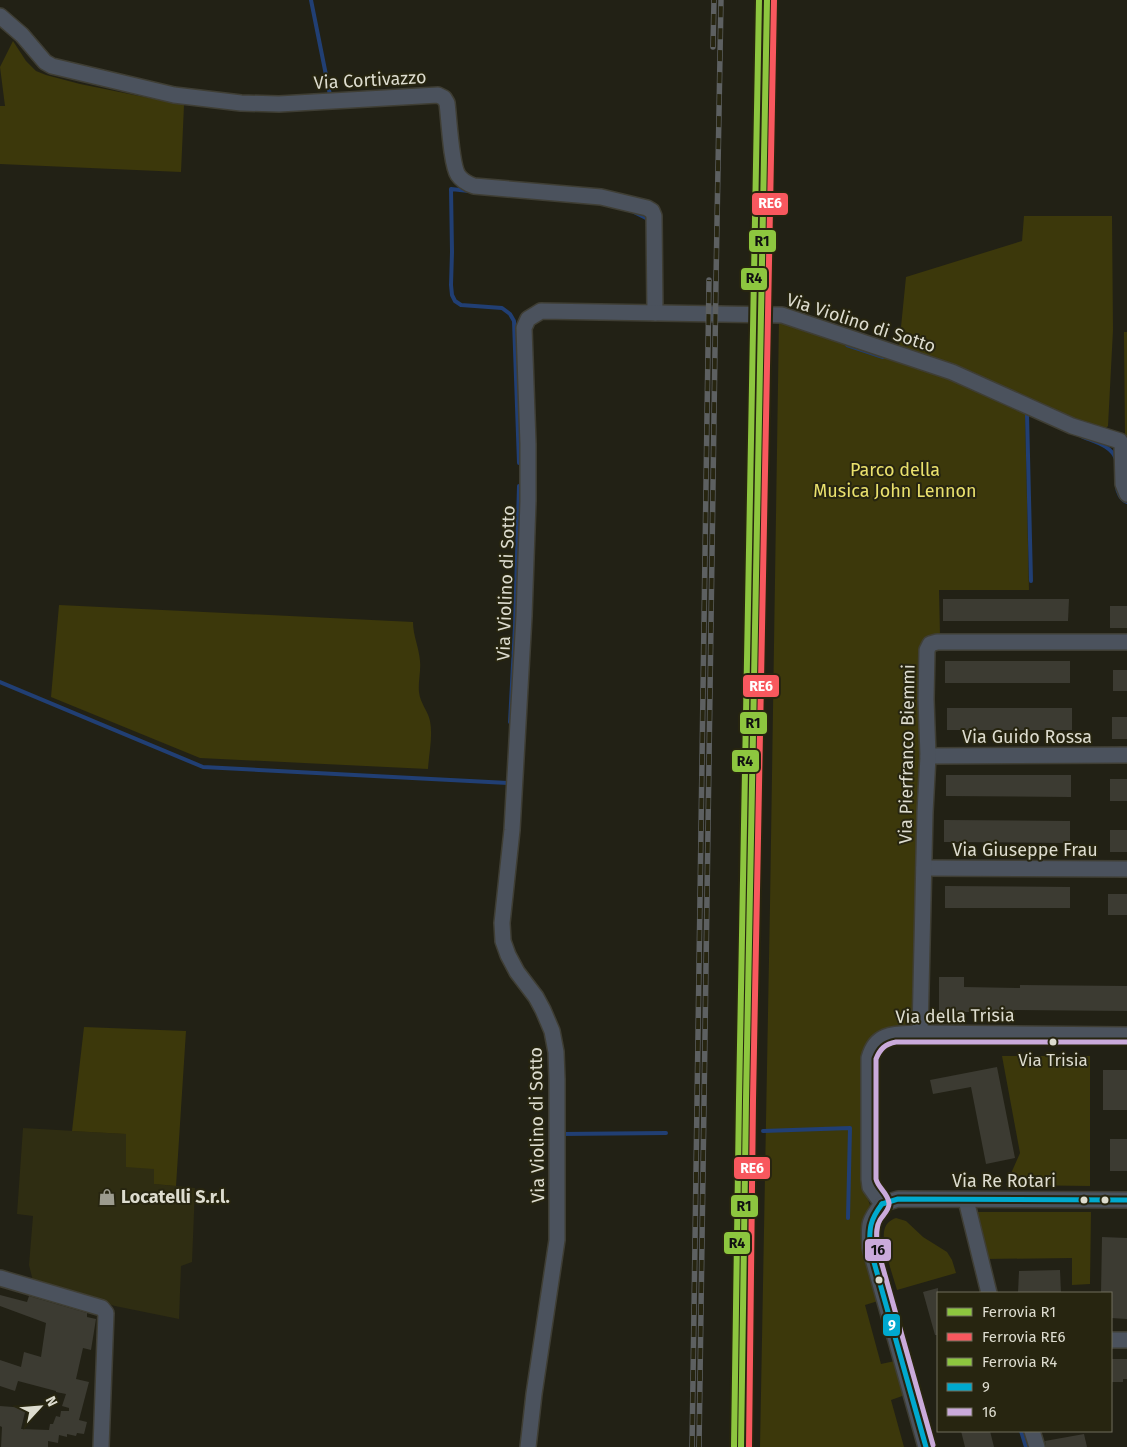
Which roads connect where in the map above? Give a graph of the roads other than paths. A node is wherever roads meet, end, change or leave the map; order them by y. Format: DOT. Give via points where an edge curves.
graph roads {
  1 [pos="0,16"];
  2 [pos="655,313"];
  3 [pos="1127,494"];
  4 [pos="1127,642"];
  5 [pos="928,756"];
  6 [pos="1127,756"];
  7 [pos="924,868"];
  8 [pos="1127,869"];
  9 [pos="920,1033"];
  10 [pos="1127,1035"];
  11 [pos="966,1200"];
  12 [pos="1127,1200"];
  13 [pos="882,1204"];
  14 [pos="0,1278"];
  15 [pos="989,1292"];
  16 [pos="1112,1340"];
  17 [pos="1127,1340"];
  18 [pos="1032,1432"];
  19 [pos="101,1447"];
  20 [pos="528,1447"];
  21 [pos="926,1447"];
  22 [pos="1037,1447"];
  1 -- 2 [label="street, Via Cortivazzo" via="52,66 174,95 279,104 438,95 447,103 454,164 466,183 601,197 652,211"];
  2 -- 3 [label="street, Via Violino di Sotto" via="782,315 952,372 1072,426 1121,442 1123,484"];
  2 -- 20 [label="street, Via Violino di Sotto" via="541,311 528,319 524,328 528,454 524,616 512,830 502,923 508,955 536,997 552,1031 557,1079 557,1240"];
  4 -- 5 [label="street, Via Pierfranco Biemmi" via="930,644 927,650 926,699"];
  5 -- 6 [label="street, Via Guido Rossa"];
  5 -- 7 [label="street, Via Pierfranco Biemmi"];
  7 -- 8 [label="street, Via Giuseppe Frau"];
  7 -- 9 [label="street, Via Pierfranco Biemmi"];
  9 -- 10 [label="street, Via della Trisia"];
  9 -- 13 [label="street, Via della Trisia" via="884,1036 869,1058 869,1179 870,1187"];
  11 -- 12 [label="street, Via Re Rotari"];
  11 -- 13 [label="street, Via Re Rotari" via="898,1199"];
  11 -- 15 [label="street"];
  13 -- 21 [label="street" via="869,1226 870,1248"];
  14 -- 19 [label="street" via="102,1308 106,1313"];
  16 -- 17 [label="street"];
  18 -- 22 [label="street"];
}
